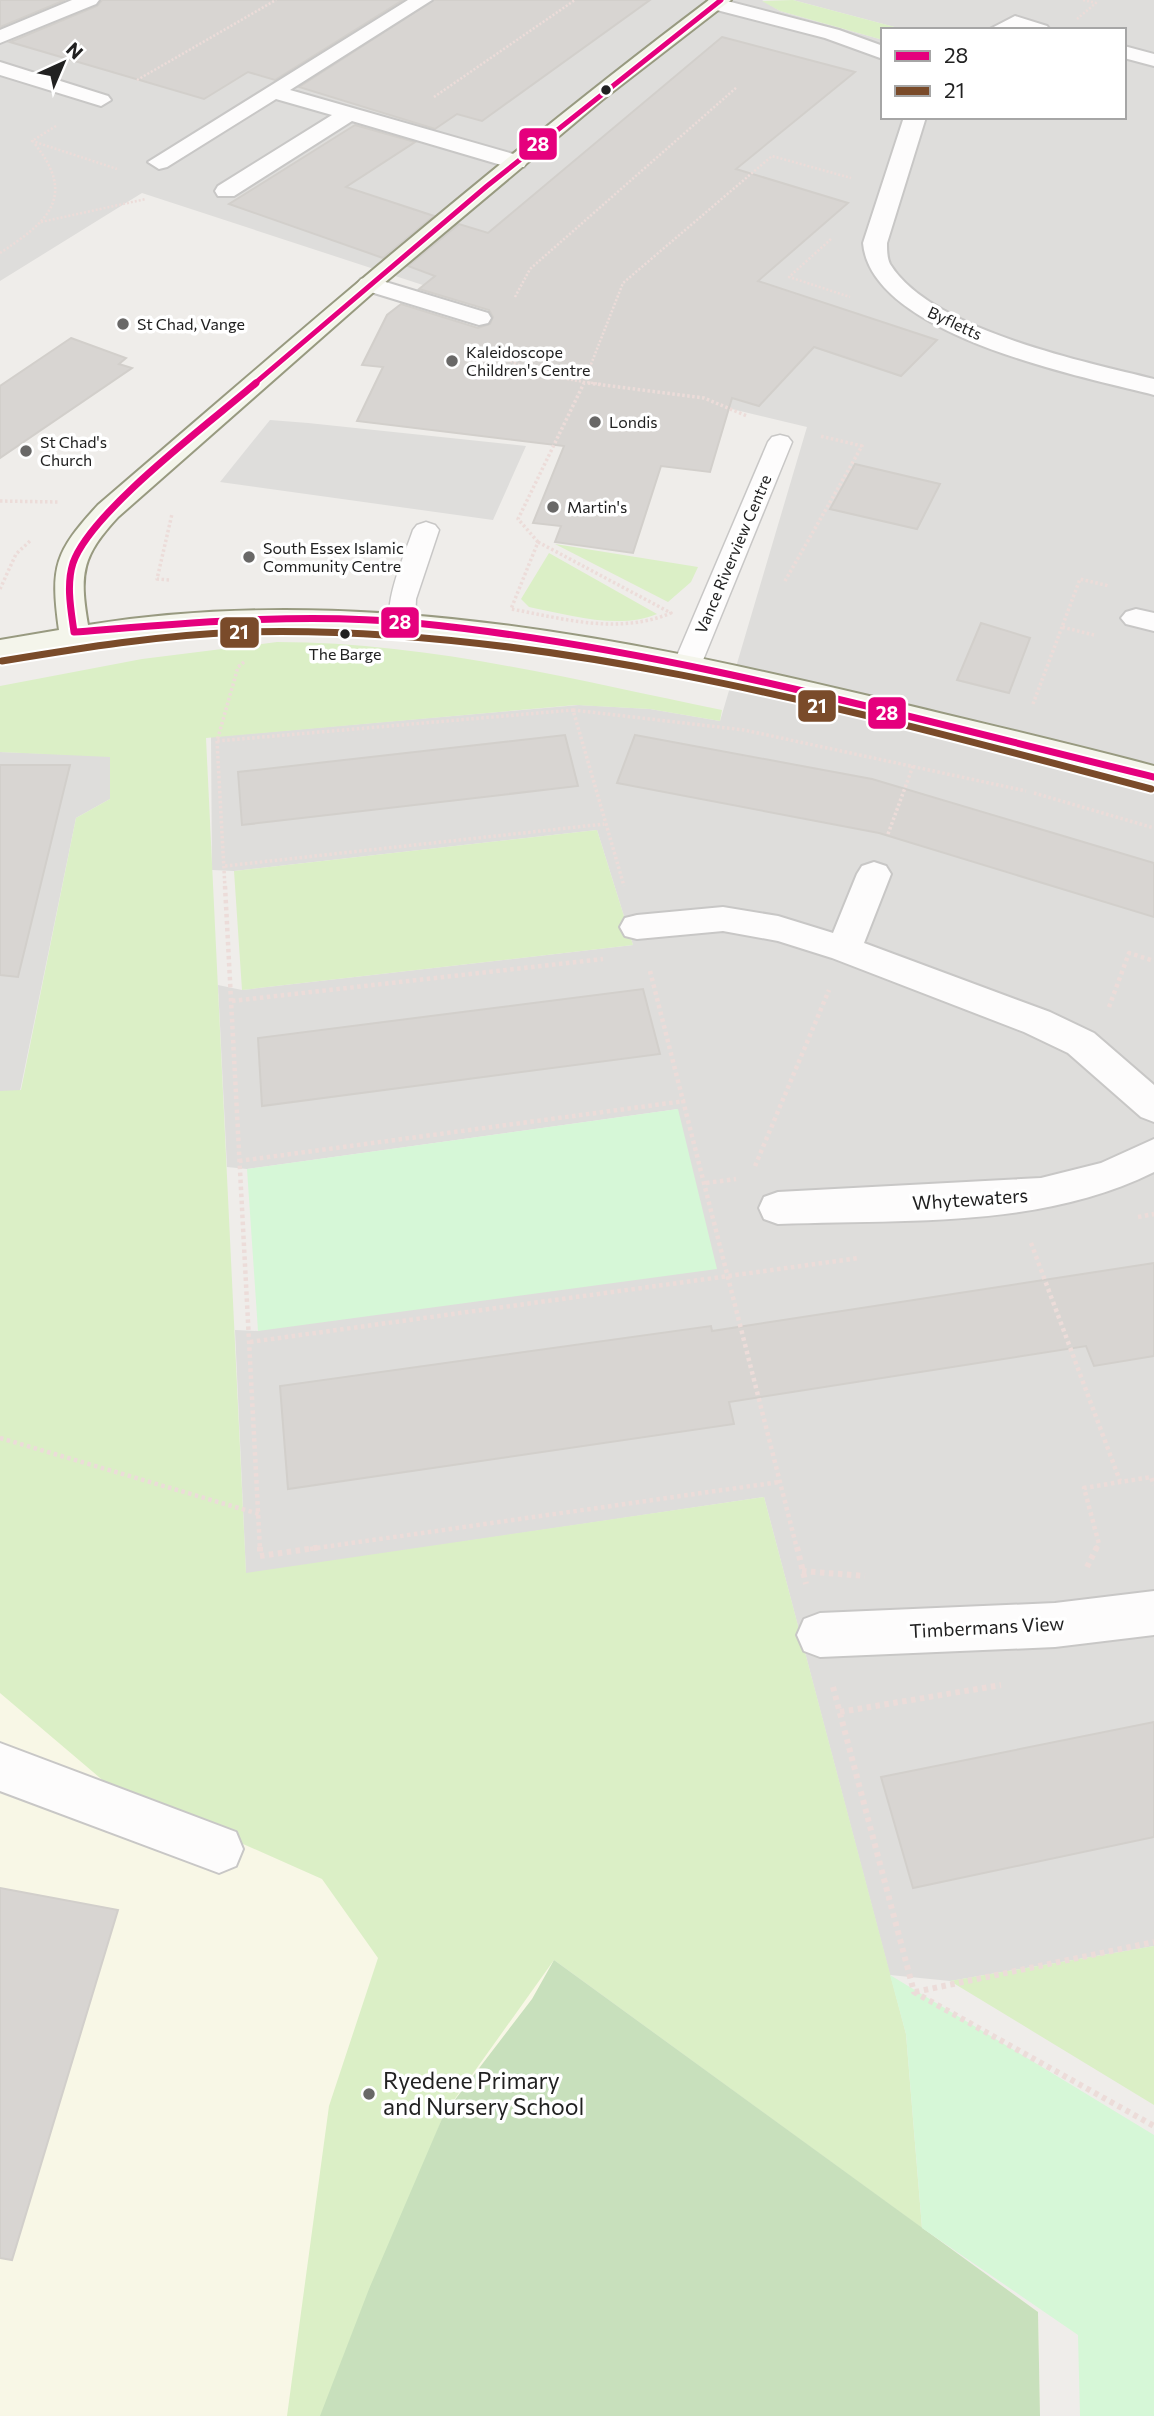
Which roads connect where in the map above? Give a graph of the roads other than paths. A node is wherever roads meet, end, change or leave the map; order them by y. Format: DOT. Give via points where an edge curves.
graph roads {
  1 [pos="89,0"];
  2 [pos="422,0"];
  3 [pos="719,2"];
  4 [pos="1002,28"];
  5 [pos="1034,28"];
  6 [pos="0,37"];
  7 [pos="881,53"];
  8 [pos="1126,53"];
  9 [pos="1154,60"];
  10 [pos="0,68"];
  11 [pos="275,92"];
  12 [pos="101,100"];
  13 [pos="348,114"];
  14 [pos="914,119"];
  15 [pos="159,162"];
  16 [pos="516,162"];
  17 [pos="226,191"];
  18 [pos="369,284"];
  19 [pos="479,318"];
  20 [pos="1154,387"];
  21 [pos="780,442"];
  22 [pos="426,530"];
  23 [pos="402,622"];
  24 [pos="74,632"];
  25 [pos="0,649"];
  26 [pos="687,665"];
  27 [pos="1154,778"];
  28 [pos="874,874"];
  29 [pos="641,941"];
  30 [pos="838,964"];
  31 [pos="1154,1107"];
  32 [pos="1154,1154"];
  33 [pos="779,1208"];
  34 [pos="1154,1613"];
  35 [pos="820,1635"];
  36 [pos="0,1767"];
  37 [pos="219,1849"];
  1 -- 6 [label="street"];
  2 -- 11 [label="street"];
  3 -- 7 [label="street" via="832,34"];
  3 -- 16 [label="main road"];
  4 -- 5 [label="street" via="1015,22"];
  8 -- 9 [label="street"];
  10 -- 12 [label="street"];
  11 -- 13 [label="street"];
  11 -- 15 [label="street"];
  13 -- 16 [label="street"];
  13 -- 17 [label="street"];
  14 -- 20 [label="street, Byfletts" via="875,243 877,262 888,279 909,300 945,322 1003,344"];
  16 -- 18 [label="main road"];
  18 -- 19 [label="street"];
  18 -- 24 [label="main road" via="89,531 72,552 66,581"];
  21 -- 26 [label="lane, Vance Riverview Centre"];
  22 -- 23 [label="lane" via="403,599"];
  23 -- 24 [label="main road" via="272,617"];
  23 -- 26 [label="main road"];
  24 -- 25 [label="main road"];
  26 -- 27 [label="main road"];
  28 -- 30 [label="street"];
  29 -- 30 [label="street" via="723,919 778,929"];
  30 -- 31 [label="street" via="1037,1022 1081,1043"];
  32 -- 33 [label="street, Whytewaters" via="1111,1176 1041,1194"];
  34 -- 35 [label="street, Timbermans View" via="1055,1625"];
  36 -- 37 [label="street"];
}
